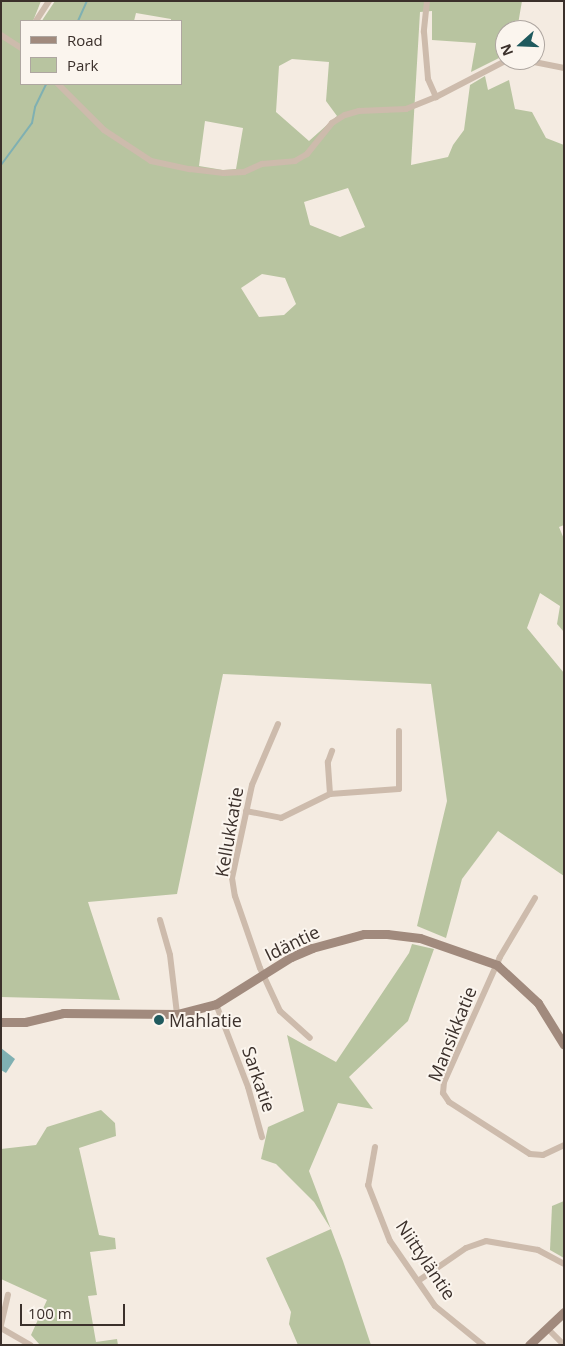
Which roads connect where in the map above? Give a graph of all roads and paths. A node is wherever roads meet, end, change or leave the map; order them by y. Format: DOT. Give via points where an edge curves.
graph roads {
  1 [pos="48,1"];
  2 [pos="427,1"];
  3 [pos="37,20"];
  4 [pos="1,35"];
  5 [pos="20,47"];
  6 [pos="545,64"];
  7 [pos="495,66"];
  8 [pos="564,68"];
  9 [pos="59,85"];
  10 [pos="436,97"];
  11 [pos="278,724"];
  12 [pos="399,731"];
  13 [pos="332,751"];
  14 [pos="330,794"];
  15 [pos="246,811"];
  16 [pos="535,898"];
  17 [pos="160,920"];
  18 [pos="497,965"];
  19 [pos="263,976"];
  20 [pos="216,1004"];
  21 [pos="177,1014"];
  22 [pos="1,1022"];
  23 [pos="310,1038"];
  24 [pos="564,1044"];
  25 [pos="262,1136"];
  26 [pos="564,1145"];
  27 [pos="375,1147"];
  28 [pos="564,1264"];
  29 [pos="418,1281"];
  30 [pos="8,1295"];
  31 [pos="564,1312"];
  32 [pos="1,1326"];
  33 [pos="547,1328"];
  34 [pos="30,1345"];
  35 [pos="483,1345"];
  36 [pos="528,1345"];
  37 [pos="564,1345"];
  1 -- 3 [label="street"];
  2 -- 10 [label="street" via="424,32 428,79"];
  4 -- 5 [label="street"];
  6 -- 8 [label="street"];
  7 -- 10 [label="street"];
  9 -- 10 [label="street" via="104,130 140,156 171,167 224,173 244,172 273,162 295,161 307,154 332,123 345,115 359,111 406,109"];
  11 -- 15 [label="street, Kellukkatie" via="252,785"];
  12 -- 14 [label="street" via="400,789"];
  13 -- 14 [label="street" via="328,762"];
  14 -- 15 [label="street" via="281,818"];
  15 -- 19 [label="street, Kellukkatie" via="232,878 235,896"];
  16 -- 18 [label="street"];
  17 -- 21 [label="street" via="170,955"];
  18 -- 19 [label="street, Idäntie" via="420,938 364,934 312,948 291,957"];
  18 -- 24 [label="street, Idäntie" via="538,1003"];
  18 -- 26 [label="street, Mansikkatie" via="444,1082 443,1093 449,1102 530,1154 543,1154"];
  19 -- 20 [label="street, Idäntie"];
  19 -- 23 [label="street, Kellukkatie" via="280,1011"];
  20 -- 21 [label="street, Idäntie"];
  20 -- 25 [label="street, Sarkatie" via="248,1087"];
  21 -- 22 [label="street, Idäntie" via="71,1013 25,1022"];
  27 -- 29 [label="street, Niittyläntie" via="368,1185 390,1241"];
  28 -- 29 [label="street" via="538,1250 476,1242"];
  29 -- 35 [label="street, Niittyläntie" via="435,1306"];
  30 -- 32 [label="street"];
  31 -- 33 [label="street"];
  32 -- 34 [label="street"];
  33 -- 36 [label="street"];
  33 -- 37 [label="street"];
}
